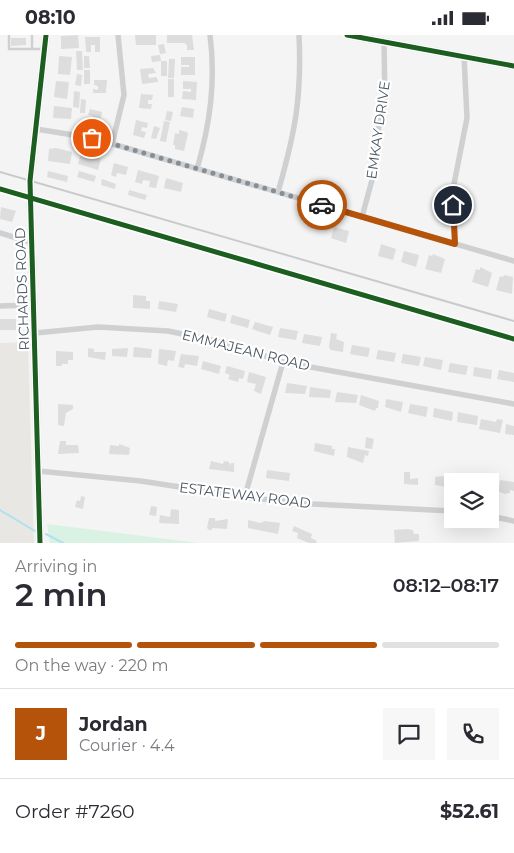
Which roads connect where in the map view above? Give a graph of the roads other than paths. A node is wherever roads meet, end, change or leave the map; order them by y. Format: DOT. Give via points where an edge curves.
graph roads {
  1 [pos="9,35"];
  2 [pos="32,35"];
  3 [pos="46,35"];
  4 [pos="118,35"];
  5 [pos="210,35"];
  6 [pos="298,35"];
  7 [pos="347,35"];
  8 [pos="384,42"];
  9 [pos="32,49"];
  10 [pos="44,49"];
  11 [pos="464,56"];
  12 [pos="514,66"];
  13 [pos="36,129"];
  14 [pos="112,144"];
  15 [pos="197,169"];
  16 [pos="278,192"];
  17 [pos="362,217"];
  18 [pos="0,233"];
  19 [pos="33,243"];
  20 [pos="455,244"];
  21 [pos="514,261"];
  22 [pos="34,305"];
  23 [pos="0,306"];
  24 [pos="35,333"];
  25 [pos="283,362"];
  26 [pos="514,404"];
  27 [pos="38,471"];
  28 [pos="246,497"];
  29 [pos="444,511"];
  30 [pos="499,518"];
  31 [pos="514,521"];
  32 [pos="40,543"];
  1 -- 9 [label="lane" via="9,49"];
  2 -- 9 [label="lane"];
  3 -- 10 [label="street, RICHARDS ROAD"];
  4 -- 14 [label="street" via="124,95"];
  5 -- 15 [label="street" via="212,104"];
  6 -- 16 [label="street" via="298,109"];
  7 -- 8 [label="street"];
  8 -- 11 [label="street"];
  8 -- 17 [label="street, EMKAY DRIVE" via="385,102 374,147 371,186"];
  9 -- 10 [label="lane"];
  10 -- 13 [label="street, RICHARDS ROAD"];
  11 -- 12 [label="street"];
  11 -- 20 [label="street" via="467,110 454,184"];
  13 -- 14 [label="street"];
  13 -- 19 [label="street, RICHARDS ROAD" via="30,181"];
  14 -- 15 [label="street"];
  15 -- 16 [label="street"];
  16 -- 17 [label="street"];
  17 -- 20 [label="street"];
  18 -- 19 [label="street"];
  19 -- 22 [label="street, RICHARDS ROAD"];
  20 -- 21 [label="street"];
  22 -- 23 [label="street"];
  22 -- 24 [label="street, RICHARDS ROAD"];
  24 -- 25 [label="street, EMMAJEAN ROAD" via="98,327 168,331 225,343"];
  24 -- 27 [label="street, RICHARDS ROAD"];
  25 -- 26 [label="street, EMMAJEAN ROAD"];
  25 -- 28 [label="street"];
  27 -- 28 [label="street, ESTATEWAY ROAD" via="141,481"];
  27 -- 32 [label="street, RICHARDS ROAD"];
  28 -- 29 [label="street, ESTATEWAY ROAD"];
  30 -- 31 [label="street"];
}
